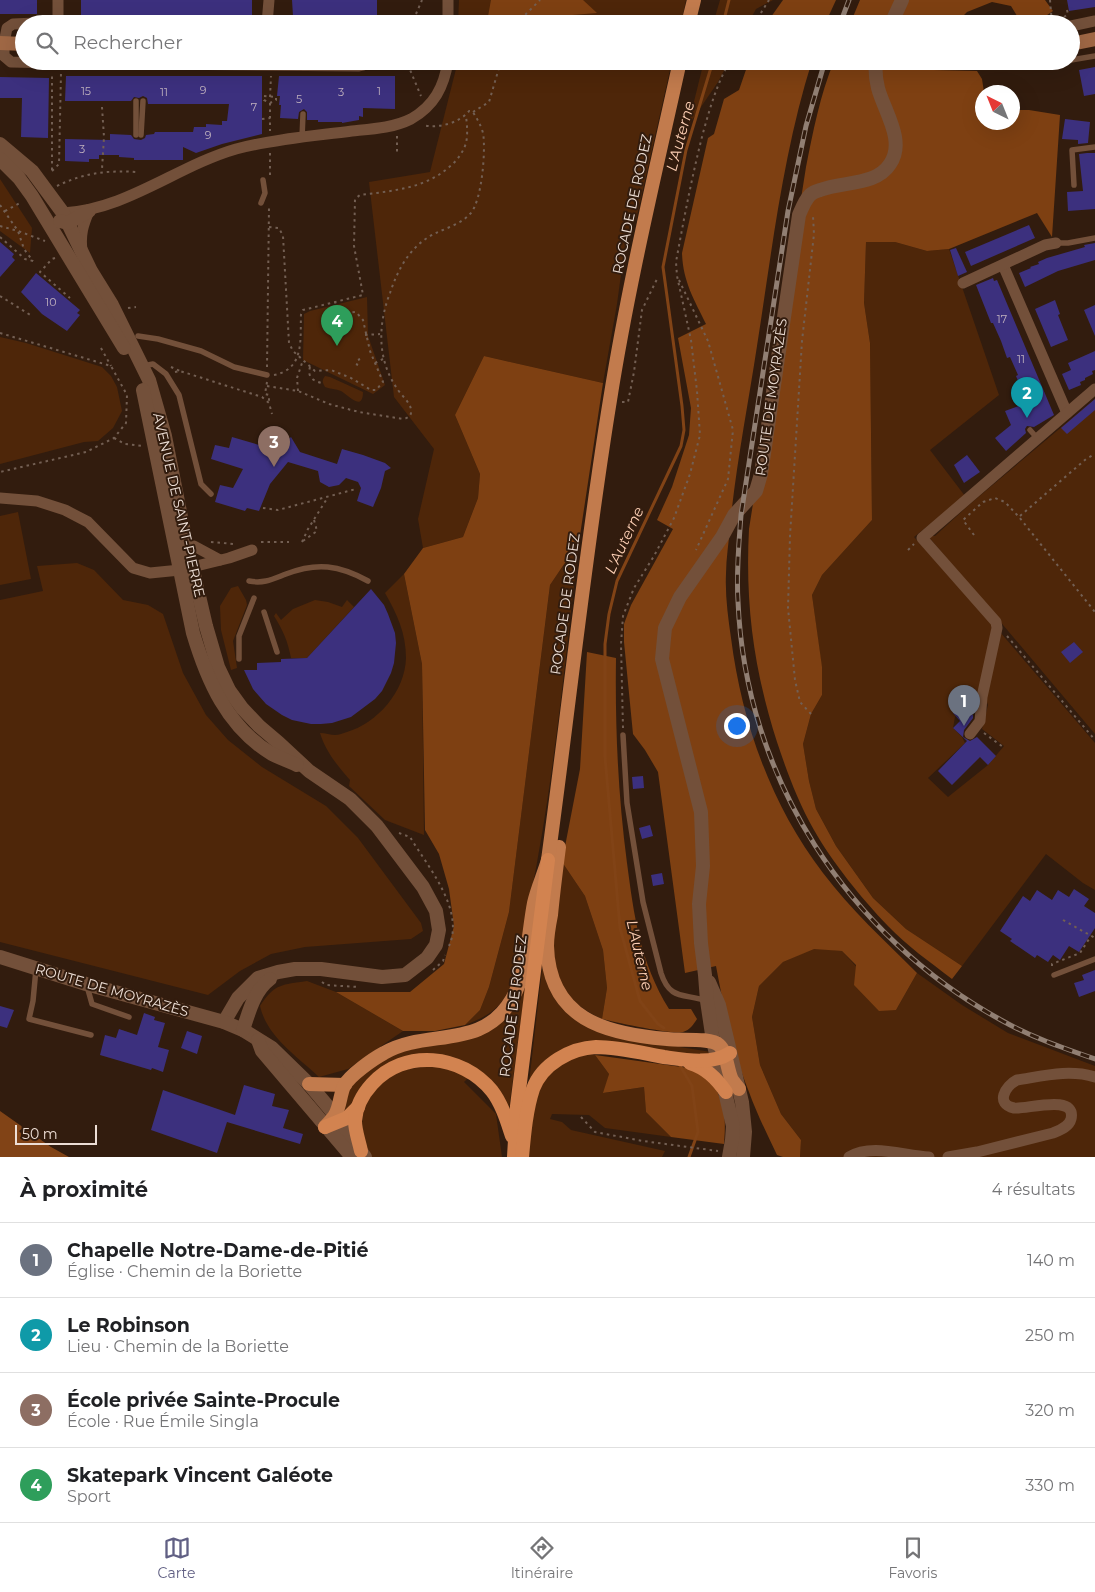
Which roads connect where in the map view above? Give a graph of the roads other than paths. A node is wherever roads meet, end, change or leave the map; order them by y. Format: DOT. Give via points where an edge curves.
graph roads {
  1 [pos="58,0"];
  2 [pos="270,0"];
  3 [pos="448,0"];
  4 [pos="694,0"];
  5 [pos="902,0"];
  6 [pos="58,15"];
  7 [pos="268,15"];
  8 [pos="448,15"];
  9 [pos="690,15"];
  10 [pos="895,15"];
  11 [pos="1080,19"];
  12 [pos="1095,21"];
  13 [pos="15,24"];
  14 [pos="1095,39"];
  15 [pos="1080,42"];
  16 [pos="2,43"];
  17 [pos="15,44"];
  18 [pos="1095,56"];
  19 [pos="1080,58"];
  20 [pos="15,62"];
  21 [pos="446,70"];
  22 [pos="678,70"];
  23 [pos="876,70"];
  24 [pos="140,101"];
  25 [pos="303,114"];
  26 [pos="139,135"];
  27 [pos="302,138"];
  28 [pos="0,144"];
  29 [pos="1095,147"];
  30 [pos="0,159"];
  31 [pos="267,180"];
  32 [pos="1074,184"];
  33 [pos="261,203"];
  34 [pos="89,211"];
  35 [pos="45,217"];
  36 [pos="64,219"];
  37 [pos="1095,238"];
  38 [pos="1056,243"];
  39 [pos="55,245"];
  40 [pos="83,257"];
  41 [pos="1003,265"];
  42 [pos="963,283"];
  43 [pos="138,336"];
  44 [pos="143,366"];
  45 [pos="267,375"];
  46 [pos="1095,389"];
  47 [pos="1067,413"];
  48 [pos="1030,430"];
  49 [pos="1038,439"];
  50 [pos="211,494"];
  51 [pos="0,498"];
  52 [pos="182,549"];
  53 [pos="252,550"];
  54 [pos="220,560"];
  55 [pos="186,569"];
  56 [pos="249,581"];
  57 [pos="368,582"];
  58 [pos="254,598"];
  59 [pos="264,612"];
  60 [pos="277,652"];
  61 [pos="239,659"];
  62 [pos="973,730"];
  63 [pos="624,735"];
  64 [pos="562,757"];
  65 [pos="308,771"];
  66 [pos="548,860"];
  67 [pos="0,957"];
  68 [pos="1095,959"];
  69 [pos="36,969"];
  70 [pos="278,972"];
  71 [pos="705,975"];
  72 [pos="1054,975"];
  73 [pos="86,984"];
  74 [pos="707,1001"];
  75 [pos="129,1017"];
  76 [pos="224,1022"];
  77 [pos="243,1030"];
  78 [pos="91,1035"];
  79 [pos="258,1040"];
  80 [pos="713,1040"];
  81 [pos="725,1056"];
  82 [pos="682,1060"];
  83 [pos="1095,1077"];
  84 [pos="309,1084"];
  85 [pos="345,1085"];
  86 [pos="732,1091"];
  87 [pos="358,1107"];
  88 [pos="337,1119"];
  89 [pos="325,1127"];
  90 [pos="514,1140"];
  91 [pos="359,1155"];
  92 [pos="514,1157"];
  93 [pos="522,1157"];
  94 [pos="732,1157"];
  95 [pos="849,1157"];
  96 [pos="929,1157"];
  97 [pos="948,1157"];
  1 -- 6 [label="street"];
  2 -- 7 [label="street"];
  3 -- 8 [label="street"];
  4 -- 9 [label="main road"];
  5 -- 10 [label="street"];
  11 -- 12 [label="street"];
  13 -- 16 [label="street" via="7,28"];
  14 -- 15 [label="main road"];
  16 -- 17 [label="main road"];
  16 -- 20 [label="street" via="4,56"];
  18 -- 19 [label="lane"];
  21 -- 27 [label="street" via="442,88 434,101 411,119 386,127"];
  22 -- 64 [label="main road, ROCADE DE RODEZ" via="609,402"];
  23 -- 71 [label="street, ROUTE DE MOYRAZÈS" via="877,86 894,135 896,152 884,172 873,178 827,187 812,194 803,204 756,491 734,515 680,598 665,628 662,659 701,812 703,866 699,904"];
  24 -- 26 [label="lane"];
  25 -- 27 [label="lane"];
  27 -- 34 [label="street" via="258,144 215,156 142,191"];
  28 -- 36 [label="street, AVENUE DE SAINT-PIERRE" via="32,171"];
  29 -- 32 [label="lane" via="1072,150"];
  30 -- 35 [label="street, AVENUE DE SAINT-PIERRE" via="19,178"];
  31 -- 33 [label="lane"];
  34 -- 36 [label="street"];
  34 -- 40 [label="street" via="81,238"];
  35 -- 36 [label="street"];
  35 -- 39 [label="street, AVENUE DE SAINT-PIERRE"];
  36 -- 39 [label="street"];
  36 -- 40 [label="street, AVENUE DE SAINT-PIERRE"];
  37 -- 38 [label="lane"];
  38 -- 41 [label="street"];
  39 -- 52 [label="street, AVENUE DE SAINT-PIERRE" via="90,290 129,357 145,397 167,504"];
  40 -- 44 [label="street, AVENUE DE SAINT-PIERRE"];
  41 -- 42 [label="street"];
  41 -- 47 [label="street"];
  43 -- 45 [label="lane" via="158,339 234,367"];
  44 -- 50 [label="lane" via="153,364 166,374 179,395 201,484"];
  44 -- 52 [label="street, AVENUE DE SAINT-PIERRE" via="165,436"];
  46 -- 47 [label="street"];
  47 -- 49 [label="street"];
  48 -- 49 [label="lane"];
  49 -- 62 [label="street" via="922,538 996,622 981,717"];
  51 -- 55 [label="street" via="36,501 73,514 88,522 133,568 150,573"];
  52 -- 54 [label="street" via="194,546"];
  52 -- 55 [label="street, AVENUE DE SAINT-PIERRE"];
  53 -- 54 [label="street"];
  54 -- 55 [label="street"];
  55 -- 65 [label="street, AVENUE DE SAINT-PIERRE" via="218,667 230,690 259,726"];
  55 -- 65 [label="street, AVENUE DE SAINT-PIERRE" via="198,649 211,686 234,722 253,740 272,754"];
  56 -- 57 [label="lane" via="269,582 318,565 355,574"];
  58 -- 61 [label="lane" via="239,636"];
  59 -- 60 [label="lane"];
  63 -- 74 [label="lane" via="627,802 643,902 662,978 677,995"];
  64 -- 66 [label="main road, ROCADE DE RODEZ"];
  64 -- 80 [label="main road" via="569,770 547,945 553,983 576,1013 612,1030 660,1039"];
  65 -- 70 [label="street, AVENUE DE SAINT-PIERRE" via="350,800 377,826 423,887 436,910 439,930 432,952 405,975 382,978 321,969"];
  66 -- 85 [label="main road" via="534,901 518,988 504,1011 479,1030 402,1045 384,1053 360,1069"];
  66 -- 90 [label="highway, ROCADE DE RODEZ"];
  67 -- 69 [label="street, ROUTE DE MOYRAZÈS"];
  68 -- 72 [label="lane"];
  69 -- 73 [label="street, ROUTE DE MOYRAZÈS"];
  69 -- 78 [label="lane" via="29,1019"];
  70 -- 76 [label="street, AVENUE DE SAINT-PIERRE" via="258,978 238,998"];
  70 -- 77 [label="street" via="263,984 251,1005"];
  71 -- 74 [label="street, ROUTE DE MOYRAZÈS"];
  71 -- 81 [label="street, ROUTE DE MOYRAZÈS" via="718,1005"];
  73 -- 75 [label="lane" via="92,1004"];
  73 -- 76 [label="street, ROUTE DE MOYRAZÈS"];
  74 -- 80 [label="street, ROUTE DE MOYRAZÈS"];
  76 -- 77 [label="street, ROUTE DE MOYRAZÈS"];
  77 -- 79 [label="street, ROUTE DE MOYRAZÈS"];
  79 -- 84 [label="street, ROUTE DE MOYRAZÈS" via="272,1048"];
  79 -- 89 [label="street" via="262,1051"];
  80 -- 81 [label="street, ROUTE DE MOYRAZÈS"];
  81 -- 82 [label="highway"];
  81 -- 86 [label="street, ROUTE DE MOYRAZÈS"];
  82 -- 86 [label="highway" via="701,1067"];
  82 -- 93 [label="highway" via="596,1047 564,1055 541,1075 533,1088"];
  83 -- 97 [label="street" via="1059,1074 1011,1083 1003,1095 1009,1106 1059,1104 1068,1109 1072,1117 1070,1122 1053,1133"];
  84 -- 85 [label="main road"];
  84 -- 88 [label="street, ROUTE DE MOYRAZÈS"];
  85 -- 88 [label="main road"];
  86 -- 94 [label="street, ROUTE DE MOYRAZÈS"];
  87 -- 88 [label="highway" via="347,1118"];
  87 -- 90 [label="highway" via="362,1094 393,1066 432,1059 456,1064 475,1074 492,1091 502,1107"];
  87 -- 91 [label="highway" via="355,1121"];
  88 -- 89 [label="highway"];
  88 -- 91 [label="street, ROUTE DE MOYRAZÈS"];
  89 -- 91 [label="street"];
  90 -- 92 [label="highway, ROCADE DE RODEZ"];
  95 -- 96 [label="street" via="872,1150"];
}
